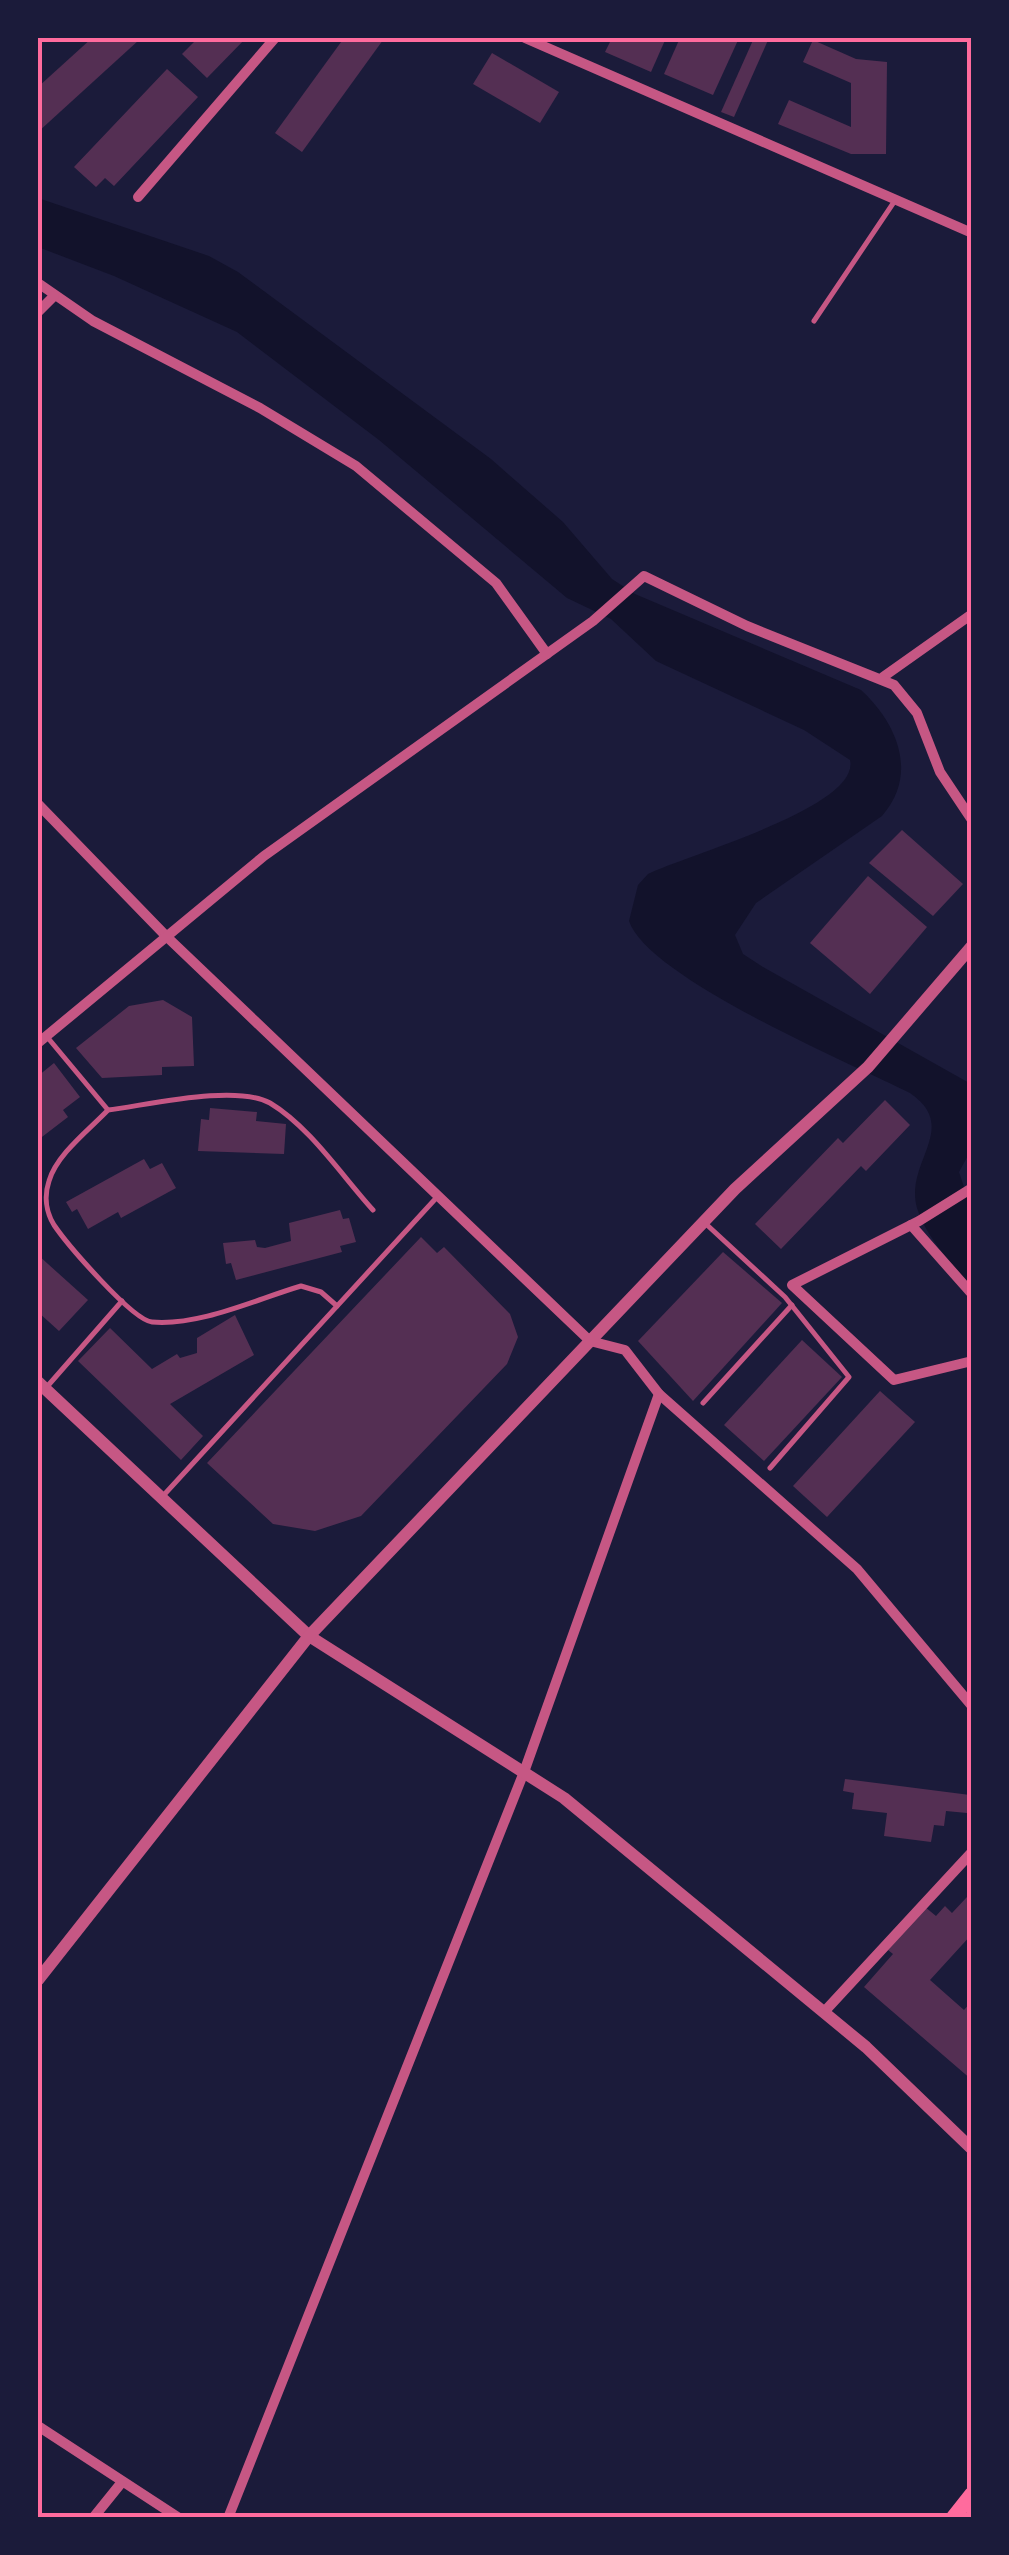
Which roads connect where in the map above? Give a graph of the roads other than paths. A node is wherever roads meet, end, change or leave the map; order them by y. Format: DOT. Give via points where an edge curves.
graph roads {
  1 [pos="275,38"];
  2 [pos="525,38"];
  3 [pos="138,198"];
  4 [pos="896,198"];
  5 [pos="972,232"];
  6 [pos="38,283"];
  7 [pos="54,296"];
  8 [pos="38,312"];
  9 [pos="814,321"];
  10 [pos="972,614"];
  11 [pos="547,654"];
  12 [pos="883,678"];
  13 [pos="38,804"];
  14 [pos="972,820"];
  15 [pos="166,936"];
  16 [pos="972,946"];
  17 [pos="42,1040"];
  18 [pos="108,1110"];
  19 [pos="970,1189"];
  20 [pos="438,1196"];
  21 [pos="373,1210"];
  22 [pos="704,1222"];
  23 [pos="915,1223"];
  24 [pos="972,1294"];
  25 [pos="122,1301"];
  26 [pos="792,1305"];
  27 [pos="337,1306"];
  28 [pos="590,1341"];
  29 [pos="972,1361"];
  30 [pos="41,1386"];
  31 [pos="659,1394"];
  32 [pos="703,1403"];
  33 [pos="770,1468"];
  34 [pos="160,1499"];
  35 [pos="309,1636"];
  36 [pos="972,1706"];
  37 [pos="524,1772"];
  38 [pos="972,1852"];
  39 [pos="38,1980"];
  40 [pos="824,2012"];
  41 [pos="972,2148"];
  42 [pos="38,2426"];
  43 [pos="122,2482"];
  44 [pos="972,2494"];
  45 [pos="93,2518"];
  46 [pos="178,2518"];
  47 [pos="228,2518"];
  48 [pos="953,2518"];
  1 -- 3 [label="street"];
  2 -- 4 [label="street"];
  4 -- 5 [label="street"];
  4 -- 9 [label="lane"];
  6 -- 7 [label="street"];
  7 -- 8 [label="street"];
  7 -- 11 [label="street" via="356,466 496,583"];
  10 -- 12 [label="street"];
  11 -- 12 [label="street" via="640,579"];
  11 -- 15 [label="street" via="279,845"];
  12 -- 14 [label="street" via="917,713 940,772"];
  13 -- 15 [label="street"];
  15 -- 17 [label="street"];
  15 -- 20 [label="street"];
  16 -- 22 [label="street" via="868,1067"];
  17 -- 18 [label="lane"];
  18 -- 21 [label="lane" via="233,1096 268,1102"];
  18 -- 25 [label="lane" via="59,1162 45,1202 54,1225"];
  19 -- 23 [label="street"];
  20 -- 27 [label="lane"];
  20 -- 28 [label="street"];
  22 -- 26 [label="lane"];
  22 -- 28 [label="street"];
  23 -- 24 [label="street"];
  23 -- 29 [label="street" via="792,1284 894,1380"];
  25 -- 27 [label="lane" via="145,1321 178,1323 301,1286"];
  25 -- 30 [label="lane"];
  26 -- 32 [label="lane"];
  26 -- 33 [label="lane" via="848,1378"];
  27 -- 34 [label="lane"];
  28 -- 31 [label="street" via="625,1350"];
  28 -- 35 [label="street"];
  30 -- 34 [label="street"];
  31 -- 36 [label="street" via="857,1569"];
  31 -- 37 [label="street"];
  34 -- 35 [label="street"];
  35 -- 37 [label="street"];
  35 -- 39 [label="street"];
  37 -- 40 [label="street"];
  37 -- 47 [label="street"];
  38 -- 40 [label="street"];
  40 -- 41 [label="street"];
  42 -- 43 [label="street"];
  43 -- 45 [label="street"];
  43 -- 46 [label="street"];
  44 -- 48 [label="main road"];
}
